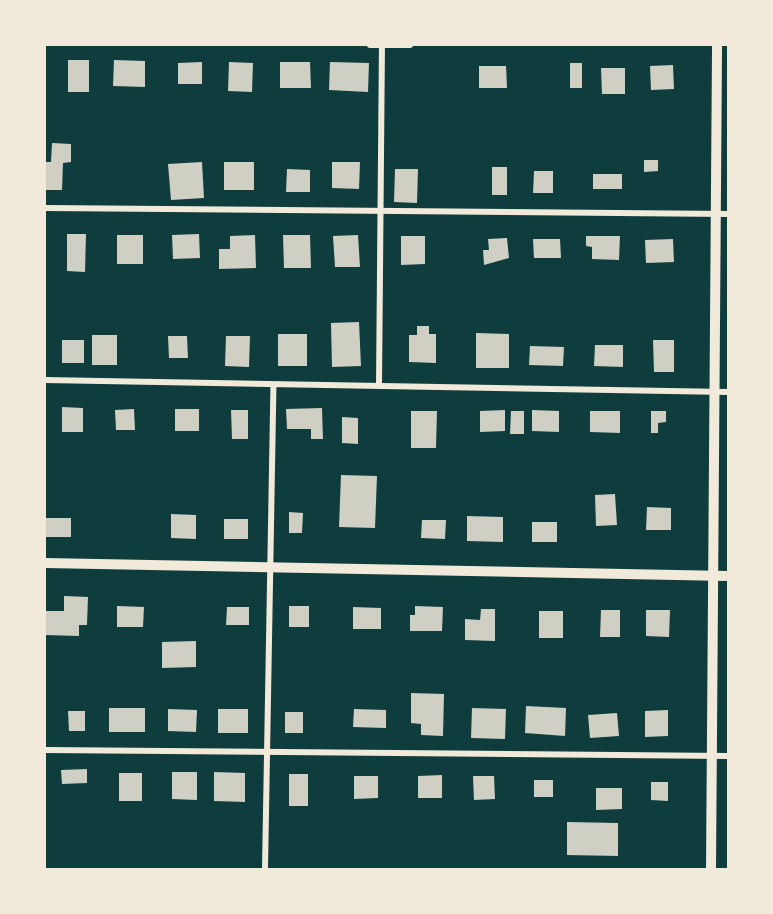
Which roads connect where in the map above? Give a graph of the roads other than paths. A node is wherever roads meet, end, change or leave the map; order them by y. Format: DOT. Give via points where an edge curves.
graph roads {
  1 [pos="370,45"];
  2 [pos="410,45"];
  3 [pos="717,45"];
  4 [pos="382,46"];
  5 [pos="45,208"];
  6 [pos="381,209"];
  7 [pos="716,214"];
  8 [pos="728,214"];
  9 [pos="45,380"];
  10 [pos="379,385"];
  11 [pos="273,387"];
  12 [pos="714,392"];
  13 [pos="728,392"];
  14 [pos="45,563"];
  15 [pos="272,567"];
  16 [pos="713,576"];
  17 [pos="728,576"];
  18 [pos="45,750"];
  19 [pos="266,753"];
  20 [pos="712,755"];
  21 [pos="728,756"];
  22 [pos="265,869"];
  23 [pos="711,869"];
  1 -- 4 [label="street"];
  2 -- 4 [label="street"];
  3 -- 7 [label="street"];
  4 -- 6 [label="street"];
  5 -- 6 [label="street"];
  6 -- 7 [label="street"];
  6 -- 10 [label="street"];
  7 -- 8 [label="street"];
  7 -- 12 [label="street"];
  9 -- 11 [label="street"];
  10 -- 11 [label="street"];
  10 -- 12 [label="street"];
  11 -- 15 [label="street"];
  12 -- 13 [label="street"];
  12 -- 16 [label="street"];
  14 -- 15 [label="street"];
  15 -- 16 [label="street"];
  15 -- 19 [label="street"];
  16 -- 17 [label="street"];
  16 -- 20 [label="street"];
  18 -- 19 [label="street"];
  19 -- 20 [label="street"];
  19 -- 22 [label="street"];
  20 -- 21 [label="street"];
  20 -- 23 [label="street"];
}
